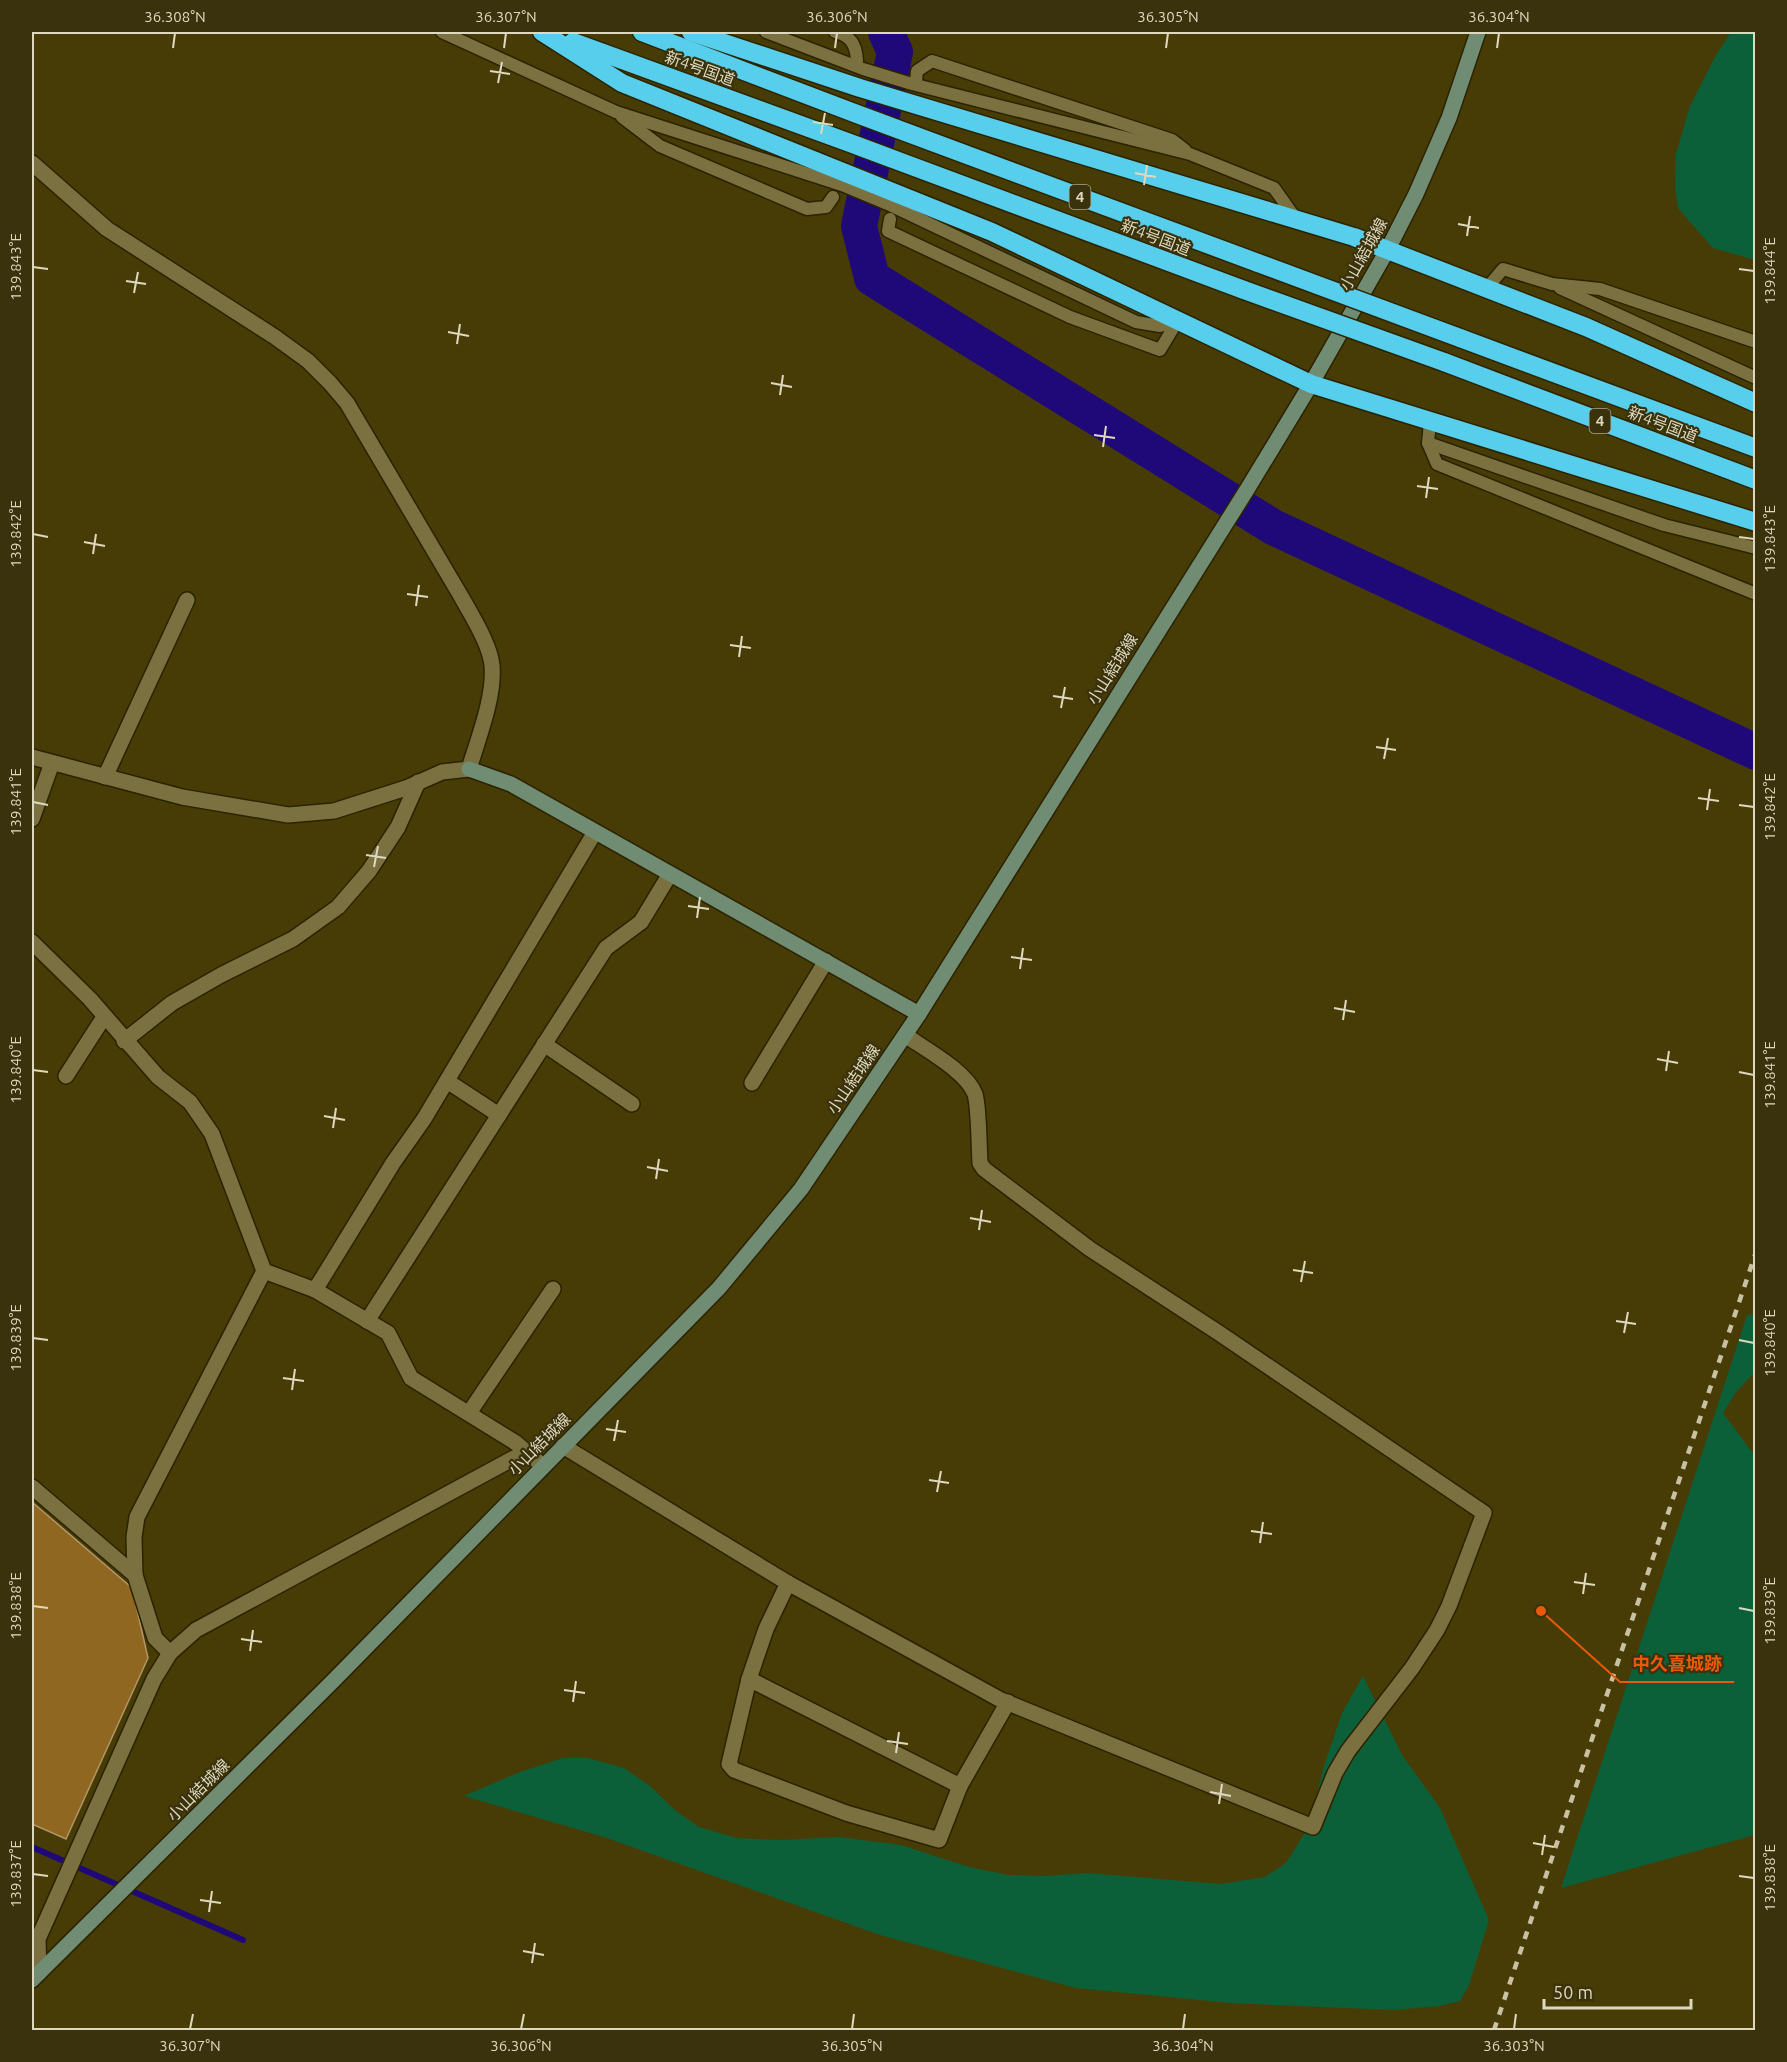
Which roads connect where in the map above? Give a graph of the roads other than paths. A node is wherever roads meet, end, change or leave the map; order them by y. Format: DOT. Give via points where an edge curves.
graph roads {
  1 [pos="442,32"];
  2 [pos="542,32"];
  3 [pos="642,32"];
  4 [pos="691,32"];
  5 [pos="766,32"];
  6 [pos="835,32"];
  7 [pos="1478,32"];
  8 [pos="860,65"];
  9 [pos="911,89"];
  10 [pos="616,112"];
  11 [pos="1190,154"];
  12 [pos="32,163"];
  13 [pos="844,179"];
  14 [pos="833,197"];
  15 [pos="890,219"];
  16 [pos="1296,219"];
  17 [pos="1388,249"];
  18 [pos="1552,284"];
  19 [pos="1487,288"];
  20 [pos="1178,320"];
  21 [pos="1755,342"];
  22 [pos="1755,378"];
  23 [pos="1311,384"];
  24 [pos="1755,403"];
  25 [pos="1430,422"];
  26 [pos="1428,443"];
  27 [pos="1755,448"];
  28 [pos="1755,480"];
  29 [pos="1755,522"];
  30 [pos="1755,548"];
  31 [pos="1755,594"];
  32 [pos="187,600"];
  33 [pos="32,757"];
  34 [pos="52,763"];
  35 [pos="469,769"];
  36 [pos="105,777"];
  37 [pos="418,782"];
  38 [pos="32,819"];
  39 [pos="595,831"];
  40 [pos="670,874"];
  41 [pos="32,942"];
  42 [pos="826,961"];
  43 [pos="919,1014"];
  44 [pos="104,1017"];
  45 [pos="905,1035"];
  46 [pos="124,1041"];
  47 [pos="544,1044"];
  48 [pos="66,1076"];
  49 [pos="447,1081"];
  50 [pos="753,1083"];
  51 [pos="632,1104"];
  52 [pos="499,1115"];
  53 [pos="264,1271"];
  54 [pos="553,1289"];
  55 [pos="315,1290"];
  56 [pos="367,1321"];
  57 [pos="469,1413"];
  58 [pos="562,1446"];
  59 [pos="525,1452"];
  60 [pos="543,1466"];
  61 [pos="32,1486"];
  62 [pos="135,1575"];
  63 [pos="788,1583"];
  64 [pos="170,1653"];
  65 [pos="749,1679"];
  66 [pos="1008,1702"];
  67 [pos="960,1786"];
  68 [pos="35,1977"];
  1 -- 10 [label="lane"];
  2 -- 13 [label="highway" via="622,82"];
  2 -- 28 [label="highway, 新4号国道 / 4, bridge"];
  3 -- 27 [label="highway, 新4号国道 / 4, bridge"];
  4 -- 9 [label="highway" via="860,88"];
  5 -- 8 [label="lane"];
  6 -- 8 [label="lane" via="848,35"];
  7 -- 17 [label="main road, 小山結城線" via="1449,118"];
  8 -- 9 [label="lane"];
  9 -- 11 [label="lane"];
  9 -- 11 [label="lane" via="917,71 932,61 1172,140"];
  9 -- 16 [label="highway"];
  10 -- 13 [label="lane"];
  10 -- 14 [label="lane" via="660,146 807,208 826,207"];
  11 -- 16 [label="lane" via="1274,188"];
  12 -- 35 [label="street" via="107,229 308,361 347,403 480,629 492,665 489,701"];
  13 -- 20 [label="highway" via="992,232"];
  15 -- 20 [label="lane" via="888,231 1070,317 1160,350"];
  16 -- 17 [label="highway"];
  17 -- 19 [label="highway"];
  17 -- 23 [label="main road, 小山結城線"];
  18 -- 19 [label="lane" via="1503,269"];
  18 -- 21 [label="lane" via="1600,289"];
  18 -- 22 [label="lane"];
  19 -- 24 [label="highway" via="1586,327"];
  20 -- 23 [label="highway"];
  23 -- 25 [label="highway"];
  23 -- 43 [label="main road, 小山結城線"];
  25 -- 26 [label="lane"];
  25 -- 29 [label="highway"];
  26 -- 30 [label="lane" via="1665,525"];
  26 -- 31 [label="lane" via="1437,464"];
  32 -- 36 [label="street"];
  33 -- 34 [label="street"];
  34 -- 36 [label="street"];
  34 -- 38 [label="street"];
  35 -- 37 [label="street" via="442,772"];
  35 -- 39 [label="main road" via="511,784"];
  36 -- 37 [label="street" via="182,797 288,815 334,811"];
  37 -- 46 [label="street" via="398,827 369,871 338,907 293,939 172,1003"];
  39 -- 40 [label="main road"];
  39 -- 49 [label="street"];
  40 -- 42 [label="main road"];
  40 -- 47 [label="street" via="640,922 606,948"];
  41 -- 44 [label="street"];
  42 -- 43 [label="main road"];
  42 -- 50 [label="street"];
  43 -- 45 [label="main road, 小山結城線"];
  44 -- 46 [label="street"];
  44 -- 48 [label="street"];
  45 -- 58 [label="main road, 小山結城線" via="776,1220 719,1288"];
  45 -- 66 [label="street" via="969,1083 975,1095 980,1163 984,1169 1090,1249 1484,1513 1437,1630 1348,1750 1313,1827"];
  46 -- 53 [label="street" via="189,1102 212,1134"];
  47 -- 51 [label="street"];
  47 -- 52 [label="street"];
  49 -- 52 [label="street"];
  49 -- 55 [label="street"];
  52 -- 56 [label="street"];
  53 -- 55 [label="street"];
  53 -- 62 [label="street" via="137,1517"];
  54 -- 57 [label="street"];
  55 -- 56 [label="street"];
  56 -- 57 [label="street" via="388,1333 411,1378"];
  57 -- 59 [label="street"];
  58 -- 60 [label="main road, 小山結城線"];
  58 -- 63 [label="street"];
  59 -- 60 [label="street"];
  59 -- 64 [label="street" via="196,1630"];
  60 -- 68 [label="main road, 小山結城線"];
  61 -- 62 [label="street"];
  62 -- 64 [label="street" via="155,1638"];
  63 -- 65 [label="street" via="766,1629"];
  63 -- 66 [label="street"];
  64 -- 68 [label="street" via="154,1679 38,1940"];
  65 -- 67 [label="street"];
  65 -- 67 [label="street" via="729,1764 734,1770 846,1813 939,1840"];
  66 -- 67 [label="street"];
}
